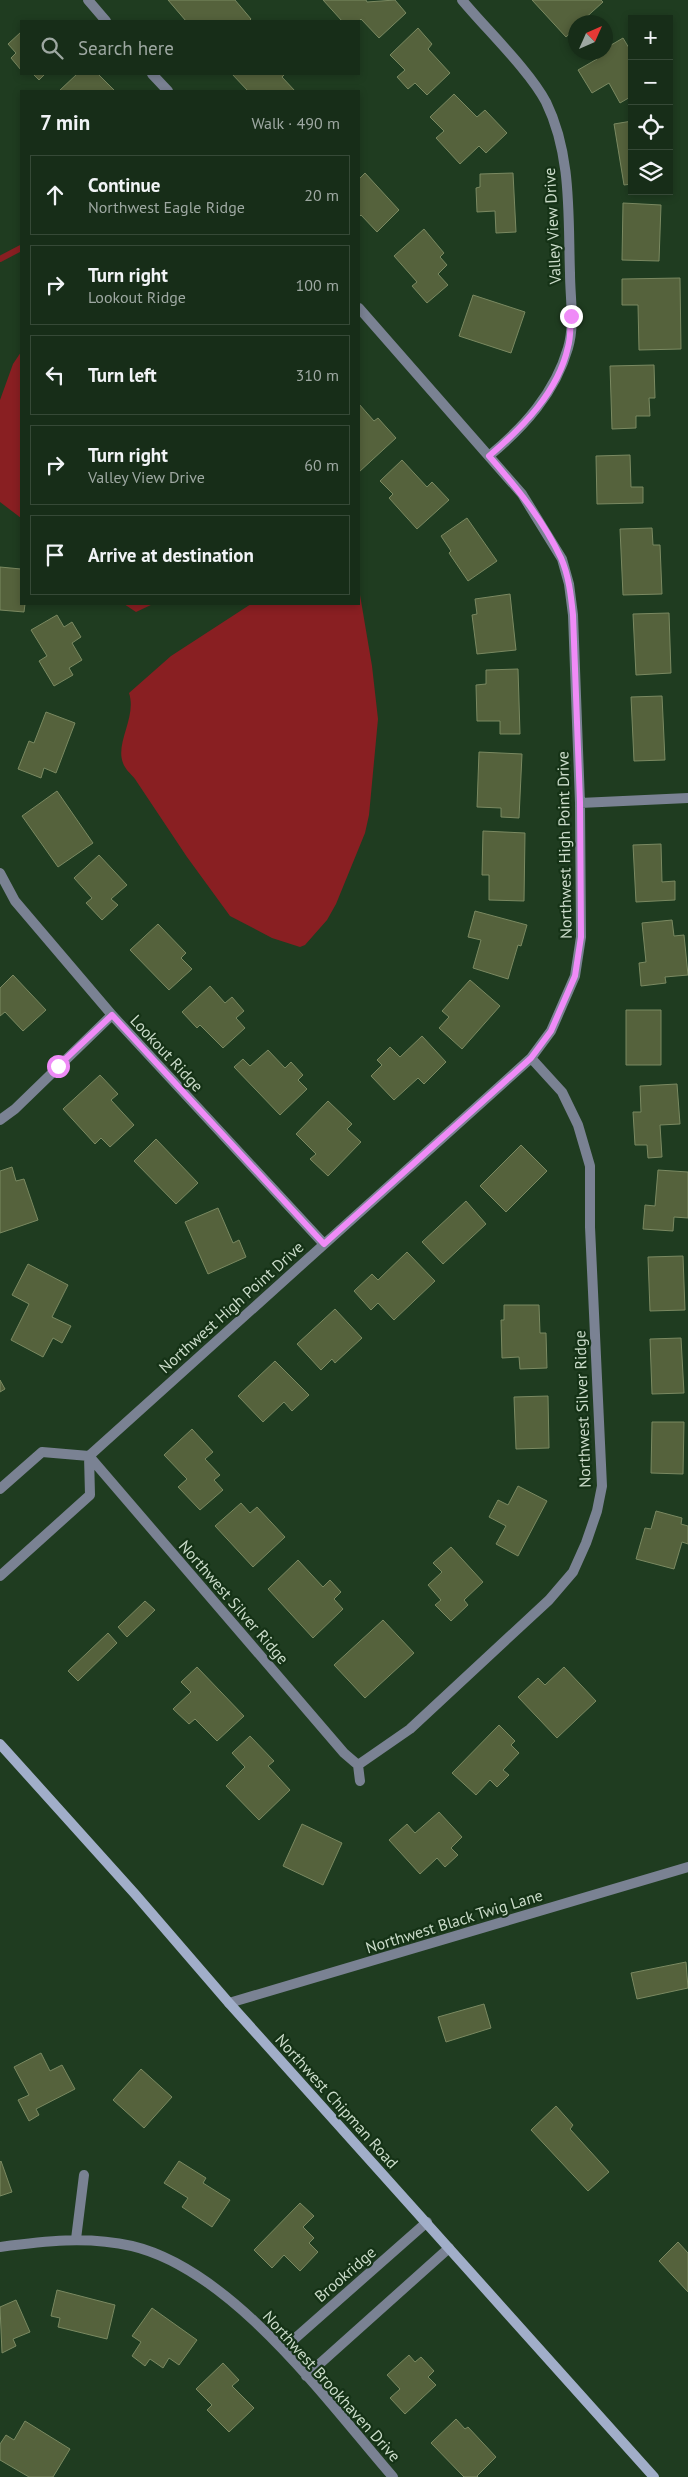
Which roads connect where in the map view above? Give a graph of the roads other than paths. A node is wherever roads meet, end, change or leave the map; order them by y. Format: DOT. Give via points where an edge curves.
graph roads {
  1 [pos="88,0"];
  2 [pos="462,0"];
  3 [pos="105,20"];
  4 [pos="153,75"];
  5 [pos="167,90"];
  6 [pos="360,309"];
  7 [pos="489,456"];
  8 [pos="688,798"];
  9 [pos="580,802"];
  10 [pos="0,873"];
  11 [pos="112,1015"];
  12 [pos="531,1058"];
  13 [pos="0,1120"];
  14 [pos="324,1244"];
  15 [pos="89,1456"];
  16 [pos="0,1489"];
  17 [pos="0,1576"];
  18 [pos="0,1744"];
  19 [pos="358,1765"];
  20 [pos="360,1781"];
  21 [pos="688,1867"];
  22 [pos="229,2003"];
  23 [pos="84,2175"];
  24 [pos="427,2222"];
  25 [pos="76,2239"];
  26 [pos="0,2247"];
  27 [pos="449,2248"];
  28 [pos="282,2349"];
  29 [pos="306,2376"];
  30 [pos="392,2477"];
  31 [pos="654,2477"];
  1 -- 3 [label="street"];
  2 -- 7 [label="street, Valley View Drive" via="545,101 558,132 566,168 571,316 568,347 543,400 516,434"];
  4 -- 5 [label="street"];
  6 -- 7 [label="street, Northwest High Point Drive"];
  7 -- 9 [label="street, Northwest High Point Drive" via="536,515 562,559 569,584"];
  8 -- 9 [label="street"];
  9 -- 12 [label="street, Northwest High Point Drive" via="581,937 575,976 551,1031"];
  10 -- 11 [label="street, Lookout Ridge" via="15,901"];
  11 -- 13 [label="street"];
  11 -- 14 [label="street, Lookout Ridge"];
  12 -- 14 [label="street, Northwest High Point Drive"];
  12 -- 19 [label="street, Northwest Silver Ridge" via="562,1092 578,1124 590,1166 602,1486 597,1512 573,1572 549,1600 410,1729"];
  14 -- 15 [label="street, Northwest High Point Drive"];
  15 -- 16 [label="street" via="42,1452"];
  15 -- 17 [label="street" via="90,1495"];
  15 -- 19 [label="street, Northwest Silver Ridge" via="344,1753"];
  18 -- 22 [label="main road, Northwest Chipman Road"];
  19 -- 20 [label="street"];
  21 -- 22 [label="street, Northwest Black Twig Lane"];
  22 -- 24 [label="main road, Northwest Chipman Road"];
  23 -- 25 [label="street"];
  24 -- 27 [label="main road, Northwest Chipman Road"];
  24 -- 28 [label="street, Brookridge"];
  25 -- 26 [label="street, Northwest Brookhaven Drive"];
  25 -- 28 [label="street, Northwest Brookhaven Drive" via="134,2246 191,2272 219,2290"];
  27 -- 29 [label="street"];
  27 -- 31 [label="main road, Northwest Chipman Road"];
  28 -- 29 [label="street, Northwest Brookhaven Drive"];
  29 -- 30 [label="street, Northwest Brookhaven Drive"];
}
